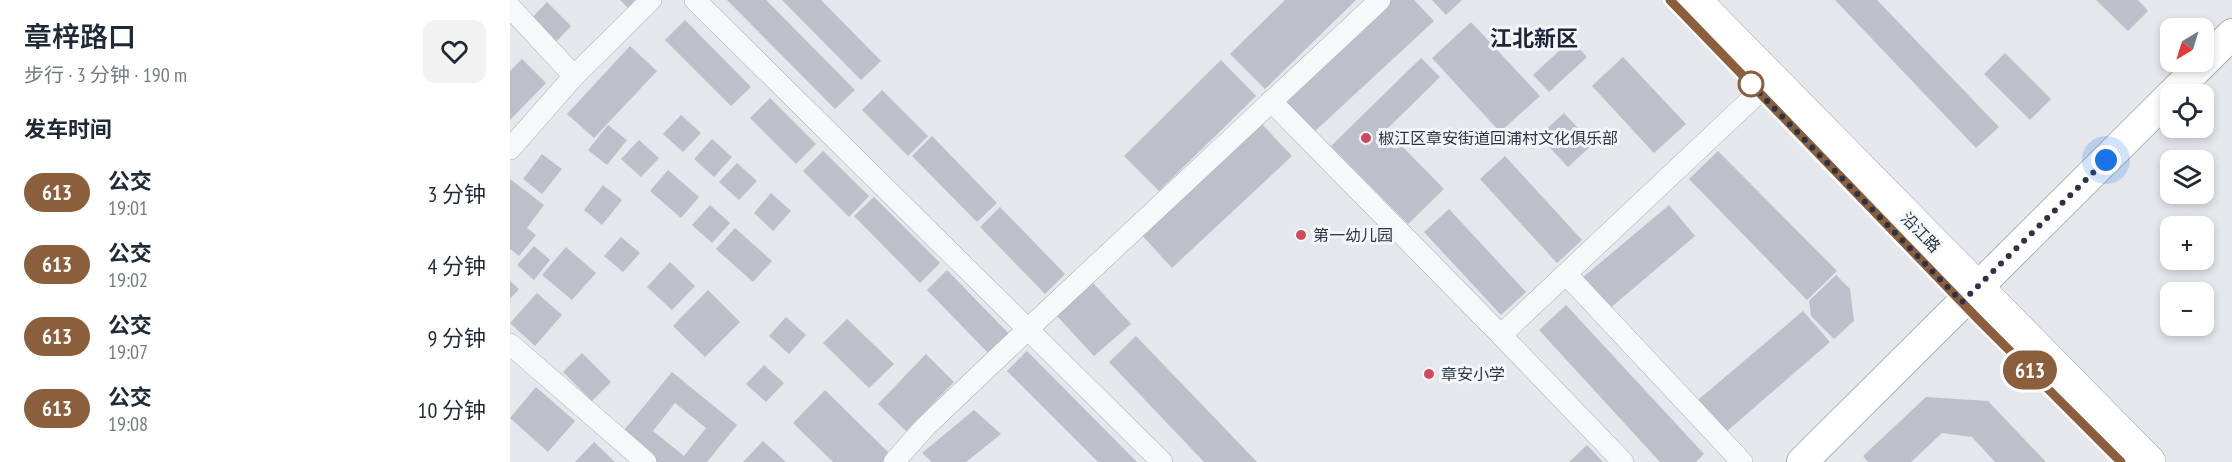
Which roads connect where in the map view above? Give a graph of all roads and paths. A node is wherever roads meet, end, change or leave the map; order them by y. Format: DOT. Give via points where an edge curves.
graph roads {
  1 [pos="651,0"];
  2 [pos="695,0"];
  3 [pos="1380,0"];
  4 [pos="1670,0"];
  5 [pos="1694,0"];
  6 [pos="510,7"];
  7 [pos="2232,34"];
  8 [pos="574,75"];
  9 [pos="2182,84"];
  10 [pos="1759,93"];
  11 [pos="1270,101"];
  12 [pos="2160,106"];
  13 [pos="510,148"];
  14 [pos="1566,274"];
  15 [pos="1970,296"];
  16 [pos="1028,329"];
  17 [pos="1502,335"];
  18 [pos="510,344"];
  19 [pos="646,462"];
  20 [pos="894,462"];
  21 [pos="1162,462"];
  22 [pos="1623,462"];
  23 [pos="1742,462"];
  24 [pos="1802,462"];
  25 [pos="2121,462"];
  26 [pos="2149,462"];
  1 -- 8 [label="street"];
  2 -- 16 [label="street"];
  3 -- 11 [label="street"];
  4 -- 10 [label="main road, 沿江路"];
  5 -- 15 [label="main road, 沿江路"];
  6 -- 8 [label="street"];
  7 -- 9 [label="street"];
  8 -- 13 [label="street"];
  10 -- 14 [label="street"];
  10 -- 15 [label="main road, 沿江路"];
  11 -- 16 [label="street"];
  11 -- 17 [label="street"];
  12 -- 15 [label="street"];
  14 -- 17 [label="street"];
  14 -- 23 [label="street"];
  15 -- 24 [label="street"];
  15 -- 25 [label="main road, 沿江路"];
  15 -- 26 [label="main road, 沿江路"];
  16 -- 20 [label="street"];
  16 -- 21 [label="street"];
  17 -- 22 [label="street"];
  18 -- 19 [label="street"];
}
